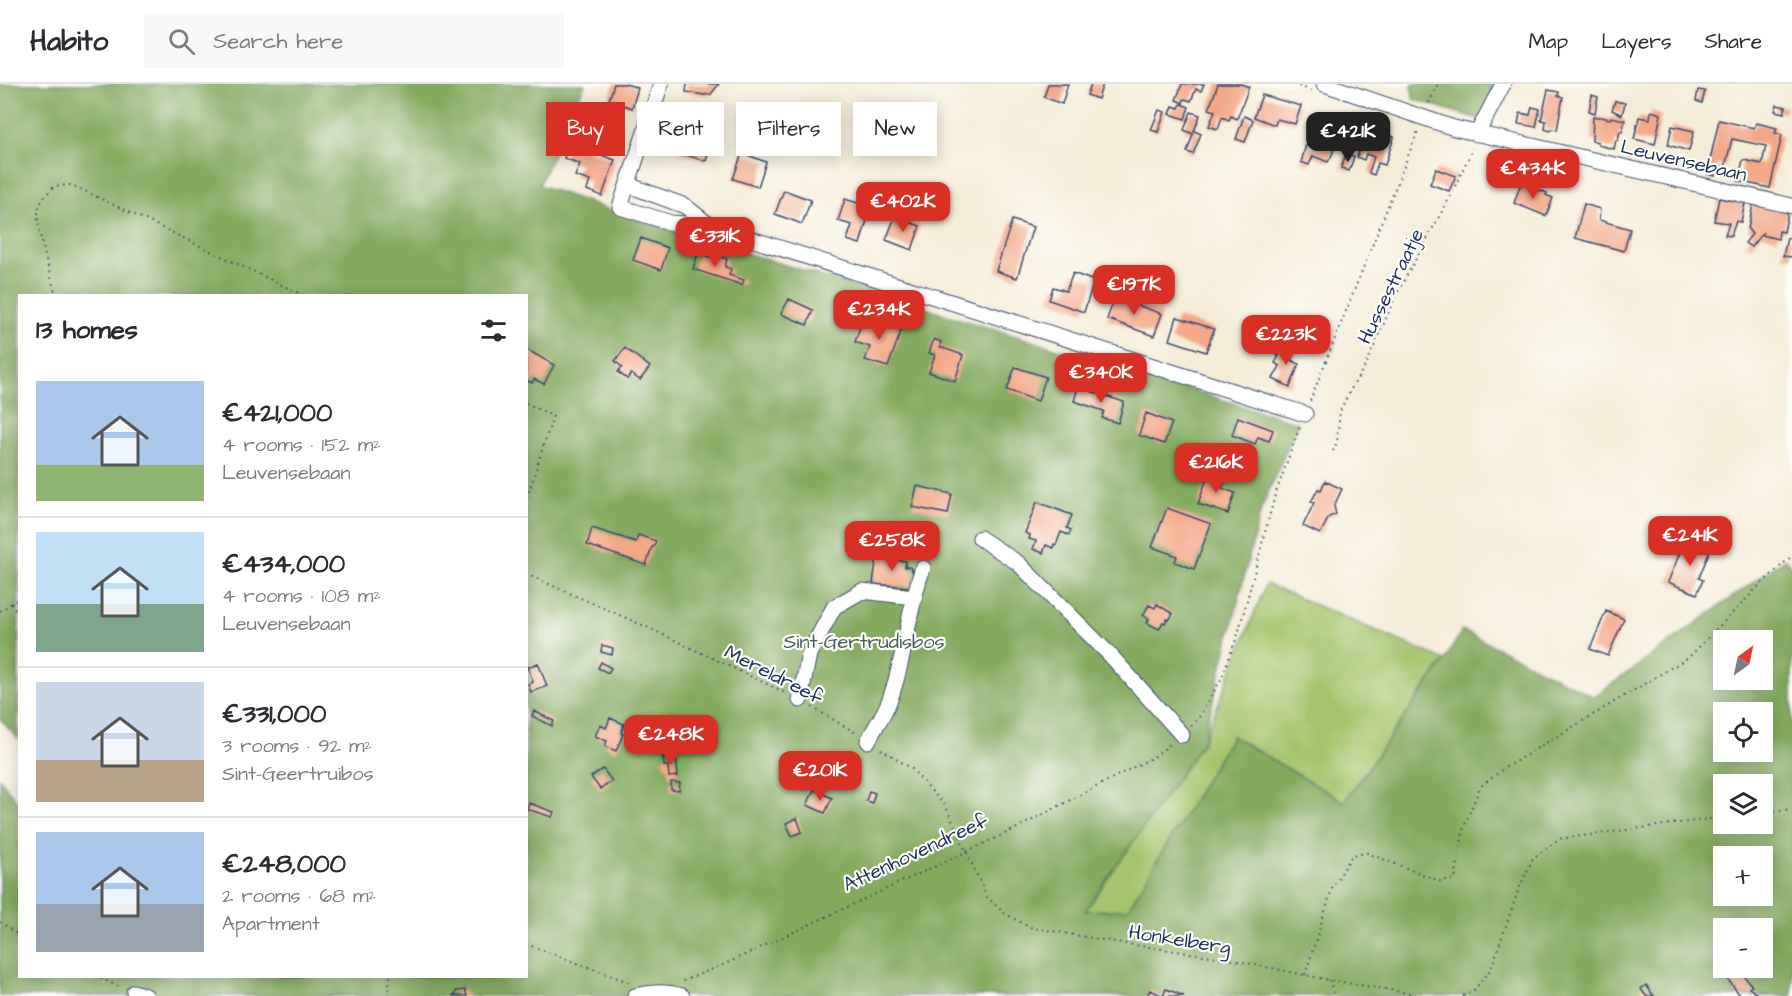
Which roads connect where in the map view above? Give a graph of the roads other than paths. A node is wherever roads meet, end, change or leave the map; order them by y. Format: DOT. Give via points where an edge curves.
graph roads {
  1 [pos="661,84"];
  2 [pos="1324,84"];
  3 [pos="1503,84"];
  4 [pos="1477,134"];
  5 [pos="627,185"];
  6 [pos="1792,206"];
  7 [pos="710,226"];
  8 [pos="1305,414"];
  9 [pos="980,538"];
  10 [pos="923,568"];
  11 [pos="914,597"];
  12 [pos="800,700"];
  13 [pos="1182,735"];
  14 [pos="868,741"];
  15 [pos="683,988"];
  16 [pos="634,990"];
  1 -- 5 [label="street"];
  2 -- 4 [label="street, Leuvensebaan"];
  3 -- 4 [label="street"];
  4 -- 6 [label="street, Leuvensebaan"];
  5 -- 7 [label="street" via="686,206"];
  5 -- 7 [label="street" via="620,207 671,223"];
  7 -- 8 [label="street"];
  9 -- 13 [label="street" via="1018,563 1111,656"];
  10 -- 11 [label="street"];
  11 -- 12 [label="street" via="862,591 834,607 809,654"];
  11 -- 14 [label="street" via="890,700"];
  15 -- 16 [label="street" via="672,993"];
}
